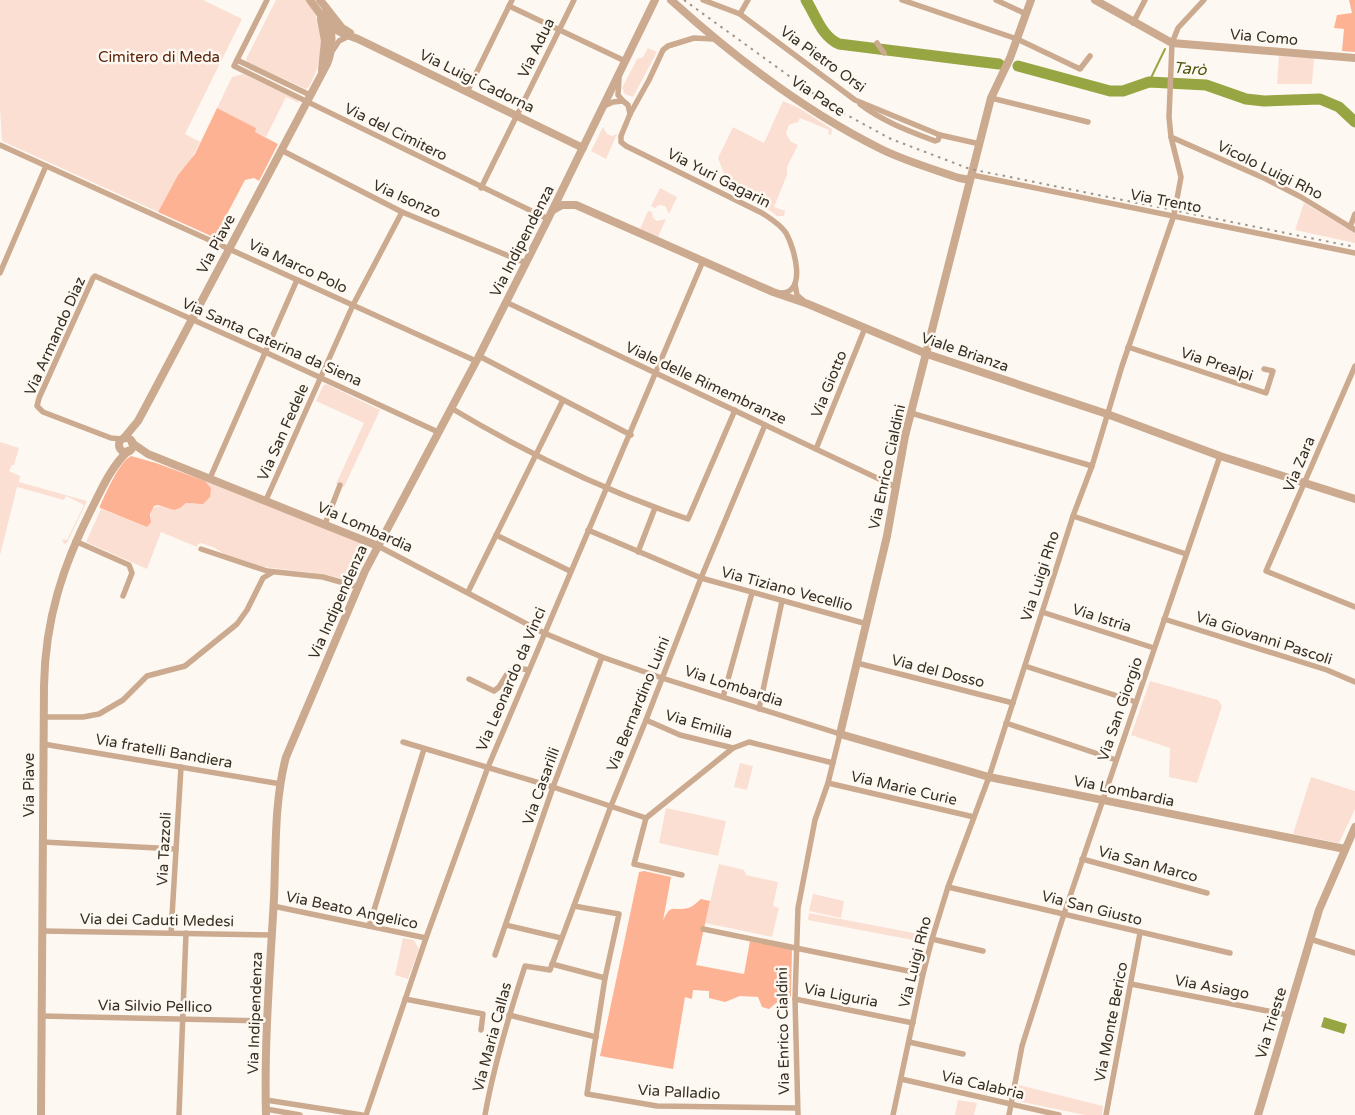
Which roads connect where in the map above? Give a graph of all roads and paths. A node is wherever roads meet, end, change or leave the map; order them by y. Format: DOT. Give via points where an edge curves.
graph roads {
  1 [pos="267,0"];
  2 [pos="310,0"];
  3 [pos="320,0"];
  4 [pos="574,0"];
  5 [pos="655,0"];
  6 [pos="671,0"];
  7 [pos="703,0"];
  8 [pos="748,0"];
  9 [pos="902,0"];
  10 [pos="996,0"];
  11 [pos="1032,0"];
  12 [pos="1145,0"];
  13 [pos="1204,0"];
  14 [pos="1097,2"];
  15 [pos="510,3"];
  16 [pos="322,10"];
  17 [pos="740,14"];
  18 [pos="1026,14"];
  19 [pos="1133,23"];
  20 [pos="331,27"];
  21 [pos="559,30"];
  22 [pos="355,38"];
  23 [pos="713,39"];
  24 [pos="1017,39"];
  25 [pos="877,42"];
  26 [pos="1172,43"];
  27 [pos="884,53"];
  28 [pos="331,54"];
  29 [pos="1090,56"];
  30 [pos="1355,58"];
  31 [pos="237,60"];
  32 [pos="625,61"];
  33 [pos="319,78"];
  34 [pos="467,92"];
  35 [pos="308,98"];
  36 [pos="991,98"];
  37 [pos="623,101"];
  38 [pos="602,107"];
  39 [pos="630,114"];
  40 [pos="516,116"];
  41 [pos="1088,122"];
  42 [pos="1171,137"];
  43 [pos="1183,143"];
  44 [pos="980,144"];
  45 [pos="0,145"];
  46 [pos="583,148"];
  47 [pos="281,150"];
  48 [pos="1176,156"];
  49 [pos="46,166"];
  50 [pos="971,177"];
  51 [pos="481,188"];
  52 [pos="563,189"];
  53 [pos="576,205"];
  54 [pos="552,211"];
  55 [pos="402,212"];
  56 [pos="1355,214"];
  57 [pos="1174,215"];
  58 [pos="548,219"];
  59 [pos="1352,229"];
  60 [pos="229,249"];
  61 [pos="1355,253"];
  62 [pos="703,261"];
  63 [pos="526,263"];
  64 [pos="0,273"];
  65 [pos="95,276"];
  66 [pos="298,280"];
  67 [pos="795,281"];
  68 [pos="773,292"];
  69 [pos="506,302"];
  70 [pos="808,304"];
  71 [pos="353,306"];
  72 [pos="192,319"];
  73 [pos="866,328"];
  74 [pos="1128,347"];
  75 [pos="265,352"];
  76 [pos="927,354"];
  77 [pos="477,358"];
  78 [pos="1355,366"];
  79 [pos="1264,368"];
  80 [pos="656,373"];
  81 [pos="321,377"];
  82 [pos="564,400"];
  83 [pos="451,408"];
  84 [pos="735,410"];
  85 [pos="911,413"];
  86 [pos="1107,414"];
  87 [pos="138,421"];
  88 [pos="765,425"];
  89 [pos="438,432"];
  90 [pos="631,434"];
  91 [pos="121,442"];
  92 [pos="130,446"];
  93 [pos="816,449"];
  94 [pos="536,454"];
  95 [pos="1220,456"];
  96 [pos="1092,466"];
  97 [pos="113,468"];
  98 [pos="210,478"];
  99 [pos="1304,483"];
  100 [pos="340,485"];
  101 [pos="896,487"];
  102 [pos="607,489"];
  103 [pos="1355,499"];
  104 [pos="266,500"];
  105 [pos="655,508"];
  106 [pos="1073,516"];
  107 [pos="325,524"];
  108 [pos="588,530"];
  109 [pos="496,535"];
  110 [pos="75,541"];
  111 [pos="378,546"];
  112 [pos="202,549"];
  113 [pos="638,552"];
  114 [pos="1186,554"];
  115 [pos="273,572"];
  116 [pos="570,572"];
  117 [pos="701,578"];
  118 [pos="358,588"];
  119 [pos="468,592"];
  120 [pos="752,593"];
  121 [pos="123,596"];
  122 [pos="782,601"];
  123 [pos="1355,607"];
  124 [pos="1042,612"];
  125 [pos="1164,619"];
  126 [pos="866,624"];
  127 [pos="544,633"];
  128 [pos="1154,648"];
  129 [pos="602,657"];
  130 [pos="857,663"];
  131 [pos="1025,666"];
  132 [pos="529,670"];
  133 [pos="662,678"];
  134 [pos="468,679"];
  135 [pos="1355,682"];
  136 [pos="723,697"];
  137 [pos="1136,702"];
  138 [pos="1013,703"];
  139 [pos="759,709"];
  140 [pos="44,716"];
  141 [pos="646,720"];
  142 [pos="1006,723"];
  143 [pos="840,734"];
  144 [pos="403,742"];
  145 [pos="43,744"];
  146 [pos="734,748"];
  147 [pos="424,749"];
  148 [pos="1116,760"];
  149 [pos="833,763"];
  150 [pos="181,767"];
  151 [pos="488,767"];
  152 [pos="989,777"];
  153 [pos="828,783"];
  154 [pos="281,784"];
  155 [pos="553,787"];
  156 [pos="1103,800"];
  157 [pos="611,806"];
  158 [pos="974,817"];
  159 [pos="646,818"];
  160 [pos="1355,827"];
  161 [pos="43,842"];
  162 [pos="176,849"];
  163 [pos="1345,850"];
  164 [pos="1082,859"];
  165 [pos="682,875"];
  166 [pos="948,887"];
  167 [pos="1207,893"];
  168 [pos="273,906"];
  169 [pos="574,906"];
  170 [pos="1064,914"];
  171 [pos="506,925"];
  172 [pos="369,926"];
  173 [pos="703,929"];
  174 [pos="42,931"];
  175 [pos="172,933"];
  176 [pos="186,933"];
  177 [pos="1140,933"];
  178 [pos="272,935"];
  179 [pos="426,938"];
  180 [pos="562,938"];
  181 [pos="932,939"];
  182 [pos="1310,940"];
  183 [pos="796,947"];
  184 [pos="983,951"];
  185 [pos="1230,953"];
  186 [pos="1355,953"];
  187 [pos="495,955"];
  188 [pos="552,964"];
  189 [pos="923,974"];
  190 [pos="605,978"];
  191 [pos="1131,984"];
  192 [pos="405,999"];
  193 [pos="795,999"];
  194 [pos="508,1015"];
  195 [pos="1288,1015"];
  196 [pos="41,1016"];
  197 [pos="183,1019"];
  198 [pos="267,1020"];
  199 [pos="913,1022"];
  200 [pos="480,1030"];
  201 [pos="596,1037"];
  202 [pos="909,1042"];
  203 [pos="963,1054"];
  204 [pos="901,1079"];
  205 [pos="266,1100"];
  206 [pos="1010,1104"];
  207 [pos="266,1112"];
  208 [pos="798,1112"];
  209 [pos="41,1115"];
  210 [pos="179,1115"];
  211 [pos="300,1115"];
  212 [pos="362,1115"];
  213 [pos="366,1115"];
  214 [pos="485,1115"];
  215 [pos="894,1115"];
  216 [pos="1009,1115"];
  217 [pos="1059,1115"];
  218 [pos="1106,1115"];
  219 [pos="1258,1115"];
  1 -- 31 [label="street"];
  2 -- 16 [label="street, Via Luigi Cadorna"];
  3 -- 16 [label="street, Via Luigi Cadorna"];
  4 -- 21 [label="street, Via Adua"];
  5 -- 32 [label="street, Via Indipendenza"];
  6 -- 23 [label="street, Via Pace"];
  7 -- 17 [label="street, Via Pietro Orsi"];
  8 -- 17 [label="street"];
  9 -- 24 [label="street"];
  10 -- 18 [label="street"];
  11 -- 18 [label="street, Via Enrico Cialdini"];
  12 -- 19 [label="street"];
  13 -- 26 [label="street" via="1178,28"];
  14 -- 19 [label="street"];
  15 -- 21 [label="street"];
  15 -- 34 [label="street"];
  16 -- 20 [label="street, Via Luigi Cadorna"];
  16 -- 22 [label="street, Via Luigi Cadorna"];
  16 -- 33 [label="street, Via Piave" via="325,44"];
  17 -- 44 [label="street, Via Pietro Orsi" via="855,100 939,137"];
  18 -- 24 [label="street, Via Enrico Cialdini"];
  19 -- 26 [label="street"];
  20 -- 22 [label="street, Via Luigi Cadorna"];
  20 -- 28 [label="street, Via Piave"];
  21 -- 32 [label="street"];
  21 -- 40 [label="street, Via Adua"];
  22 -- 28 [label="street, Via Piave" via="339,40"];
  22 -- 34 [label="street, Via Luigi Cadorna"];
  23 -- 39 [label="street" via="694,38 666,48"];
  23 -- 50 [label="street, Via Pace" via="829,121 882,150 959,178"];
  24 -- 29 [label="street" via="1080,69"];
  24 -- 36 [label="street, Via Enrico Cialdini"];
  25 -- 27 [label="street"];
  26 -- 30 [label="street, Via Como"];
  26 -- 42 [label="street, Via Luigi Rho"];
  28 -- 33 [label="street, Via Piave"];
  31 -- 35 [label="street, Via del Cimitero"];
  31 -- 35 [label="street, Via del Cimitero" via="234,66"];
  32 -- 37 [label="street, Via Indipendenza" via="618,90"];
  32 -- 38 [label="street, Via Indipendenza"];
  33 -- 35 [label="street, Via Piave"];
  34 -- 40 [label="street, Via Luigi Cadorna"];
  35 -- 47 [label="street, Via Piave"];
  35 -- 51 [label="street, Via del Cimitero"];
  36 -- 41 [label="street"];
  36 -- 44 [label="street, Via Enrico Cialdini"];
  37 -- 38 [label="street"];
  37 -- 39 [label="street, Via Indipendenza" via="628,105"];
  38 -- 46 [label="street, Via Indipendenza"];
  39 -- 67 [label="street, Via Yuri Gagarin" via="620,136 625,146 774,221 792,247"];
  40 -- 46 [label="street, Via Luigi Cadorna"];
  40 -- 51 [label="street, Via Adua"];
  42 -- 43 [label="street, Vicolo Luigi Rho"];
  42 -- 48 [label="street, Via Luigi Rho"];
  43 -- 48 [label="street"];
  43 -- 59 [label="street, Vicolo Luigi Rho" via="1266,179"];
  44 -- 50 [label="street, Via Enrico Cialdini"];
  45 -- 49 [label="street, Via Marco Polo"];
  46 -- 52 [label="street, Via Indipendenza"];
  47 -- 55 [label="street, Via Isonzo"];
  47 -- 60 [label="street, Via Piave"];
  48 -- 57 [label="street, Via Luigi Rho" via="1181,184"];
  49 -- 60 [label="street, Via Marco Polo"];
  49 -- 64 [label="street"];
  50 -- 57 [label="street, Via Trento"];
  50 -- 76 [label="street, Via Enrico Cialdini"];
  51 -- 58 [label="street, Via del Cimitero"];
  52 -- 53 [label="street, Viale Brianza" via="566,198"];
  52 -- 54 [label="street, Via Indipendenza"];
  53 -- 54 [label="street" via="559,206"];
  53 -- 62 [label="street, Viale Brianza"];
  54 -- 58 [label="street, Via Indipendenza"];
  55 -- 63 [label="street, Via Isonzo"];
  55 -- 71 [label="street, Via San Fedele"];
  56 -- 59 [label="street"];
  57 -- 61 [label="street, Via Trento"];
  57 -- 74 [label="street, Via Luigi Rho"];
  58 -- 63 [label="street, Via Indipendenza"];
  60 -- 66 [label="street, Via Marco Polo"];
  60 -- 72 [label="street, Via Piave"];
  62 -- 68 [label="street, Viale Brianza"];
  62 -- 80 [label="street, Via Leonardo da Vinci"];
  63 -- 69 [label="street, Via Indipendenza"];
  65 -- 72 [label="street, Via Santa Caterina da Siena"];
  65 -- 91 [label="street, Via Armando Diaz" via="37,406 43,412"];
  66 -- 71 [label="street, Via Marco Polo"];
  66 -- 75 [label="street"];
  67 -- 68 [label="street" via="788,292"];
  67 -- 70 [label="street" via="798,295"];
  68 -- 70 [label="street, Viale Brianza"];
  69 -- 77 [label="street, Via Indipendenza"];
  69 -- 80 [label="street, Viale delle Rimembranze"];
  70 -- 73 [label="street, Viale Brianza"];
  71 -- 77 [label="street, Via Marco Polo"];
  71 -- 81 [label="street, Via San Fedele"];
  72 -- 75 [label="street, Via Santa Caterina da Siena"];
  72 -- 87 [label="street, Via Piave"];
  73 -- 76 [label="street, Viale Brianza"];
  73 -- 93 [label="street, Via Giotto"];
  74 -- 79 [label="street, Via Prealpi" via="1266,393 1273,371"];
  74 -- 86 [label="street, Via Luigi Rho"];
  75 -- 81 [label="street, Via Santa Caterina da Siena"];
  75 -- 98 [label="street"];
  76 -- 85 [label="street, Via Enrico Cialdini"];
  76 -- 86 [label="street, Viale Brianza"];
  77 -- 82 [label="street, Via Marco Polo"];
  77 -- 83 [label="street, Via Indipendenza"];
  78 -- 99 [label="street, Via Zara"];
  80 -- 84 [label="street, Viale delle Rimembranze"];
  80 -- 90 [label="street, Via Leonardo da Vinci"];
  81 -- 89 [label="street, Via Santa Caterina da Siena"];
  81 -- 104 [label="street, Via San Fedele"];
  82 -- 90 [label="street, Via Marco Polo"];
  82 -- 94 [label="street"];
  83 -- 89 [label="street, Via Indipendenza"];
  83 -- 94 [label="street"];
  84 -- 88 [label="street, Viale delle Rimembranze"];
  84 -- 105 [label="street" via="688,519"];
  85 -- 96 [label="street"];
  85 -- 101 [label="street, Via Enrico Cialdini"];
  86 -- 95 [label="street, Viale Brianza"];
  86 -- 96 [label="street, Via Luigi Rho"];
  87 -- 91 [label="street, Via Piave"];
  87 -- 92 [label="street, Via Piave"];
  88 -- 93 [label="street, Viale delle Rimembranze"];
  88 -- 117 [label="street, Via Bernardino Luini"];
  89 -- 111 [label="street, Via Indipendenza"];
  90 -- 102 [label="street, Via Leonardo da Vinci"];
  91 -- 92 [label="street" via="127,438"];
  91 -- 92 [label="street" via="123,451"];
  91 -- 97 [label="street, Via Piave"];
  92 -- 97 [label="street, Via Piave"];
  92 -- 98 [label="street, Via Lombardia"];
  93 -- 101 [label="street, Viale delle Rimembranze"];
  94 -- 102 [label="street"];
  94 -- 109 [label="street"];
  95 -- 99 [label="street, Viale Brianza"];
  95 -- 114 [label="street, Via San Giorgio"];
  96 -- 106 [label="street, Via Luigi Rho"];
  97 -- 110 [label="street, Via Piave"];
  98 -- 104 [label="street, Via Lombardia"];
  99 -- 103 [label="street, Viale Brianza"];
  99 -- 123 [label="street, Via Zara" via="1266,571"];
  100 -- 107 [label="street"];
  101 -- 126 [label="street, Via Enrico Cialdini"];
  102 -- 105 [label="street"];
  102 -- 108 [label="street, Via Leonardo da Vinci"];
  104 -- 107 [label="street, Via Lombardia"];
  105 -- 113 [label="street"];
  106 -- 114 [label="street"];
  106 -- 124 [label="street, Via Luigi Rho"];
  107 -- 111 [label="street, Via Lombardia"];
  108 -- 113 [label="street, Via Tiziano Vecellio"];
  108 -- 116 [label="street, Via Leonardo da Vinci"];
  109 -- 116 [label="street"];
  109 -- 119 [label="street"];
  110 -- 121 [label="street" via="129,565 132,573"];
  110 -- 140 [label="street, Via Piave" via="47,641"];
  111 -- 118 [label="street, Via Indipendenza"];
  111 -- 119 [label="street, Via Lombardia"];
  112 -- 115 [label="street"];
  113 -- 117 [label="street, Via Tiziano Vecellio"];
  114 -- 125 [label="street, Via San Giorgio"];
  115 -- 118 [label="street" via="323,577"];
  115 -- 140 [label="street" via="263,578 236,624 186,666 147,676 123,700 99,714"];
  116 -- 127 [label="street, Via Leonardo da Vinci"];
  117 -- 120 [label="street, Via Tiziano Vecellio"];
  117 -- 133 [label="street, Via Bernardino Luini"];
  118 -- 154 [label="street, Via Indipendenza" via="290,748"];
  119 -- 127 [label="street, Via Lombardia"];
  120 -- 122 [label="street, Via Tiziano Vecellio"];
  120 -- 136 [label="street"];
  122 -- 126 [label="street, Via Tiziano Vecellio"];
  122 -- 139 [label="street"];
  124 -- 128 [label="street, Via Istria"];
  124 -- 131 [label="street, Via Luigi Rho"];
  125 -- 128 [label="street, Via San Giorgio"];
  125 -- 135 [label="street, Via Giovanni Pascoli" via="1327,670"];
  126 -- 130 [label="street, Via Enrico Cialdini"];
  127 -- 129 [label="street, Via Lombardia"];
  127 -- 132 [label="street, Via Leonardo da Vinci"];
  128 -- 137 [label="street, Via San Giorgio"];
  129 -- 133 [label="street, Via Lombardia"];
  129 -- 155 [label="street, Via Casarilli"];
  130 -- 138 [label="street, Via del Dosso"];
  130 -- 143 [label="street, Via Enrico Cialdini"];
  131 -- 137 [label="street"];
  131 -- 138 [label="street, Via Luigi Rho"];
  132 -- 134 [label="street" via="518,668 509,671 494,691"];
  132 -- 151 [label="street, Via Leonardo da Vinci"];
  133 -- 136 [label="street, Via Lombardia"];
  133 -- 141 [label="street, Via Bernardino Luini"];
  136 -- 139 [label="street, Via Lombardia"];
  137 -- 148 [label="street, Via San Giorgio"];
  138 -- 142 [label="street, Via Luigi Rho"];
  139 -- 143 [label="street, Via Lombardia"];
  140 -- 145 [label="street, Via Piave"];
  141 -- 146 [label="street, Via Emilia" via="680,734"];
  141 -- 157 [label="street, Via Bernardino Luini"];
  142 -- 148 [label="street"];
  142 -- 152 [label="street, Via Luigi Rho"];
  143 -- 149 [label="street, Via Enrico Cialdini"];
  143 -- 152 [label="street, Via Lombardia"];
  144 -- 147 [label="street"];
  145 -- 150 [label="street, Via fratelli Bandiera"];
  145 -- 161 [label="street, Via Piave"];
  146 -- 149 [label="street, Via Emilia" via="749,742"];
  146 -- 159 [label="street"];
  147 -- 151 [label="street"];
  147 -- 172 [label="street"];
  148 -- 156 [label="street, Via San Giorgio"];
  149 -- 153 [label="street, Via Enrico Cialdini"];
  150 -- 154 [label="street, Via fratelli Bandiera"];
  150 -- 162 [label="street, Via Tazzoli"];
  151 -- 155 [label="street"];
  151 -- 179 [label="street, Via Leonardo da Vinci"];
  152 -- 156 [label="street, Via Lombardia"];
  152 -- 158 [label="street, Via Luigi Rho"];
  153 -- 158 [label="street, Via Marie Curie"];
  153 -- 183 [label="street, Via Enrico Cialdini" via="815,820 806,865 798,908"];
  154 -- 168 [label="street, Via Indipendenza"];
  155 -- 157 [label="street"];
  155 -- 171 [label="street, Via Casarilli"];
  156 -- 163 [label="street, Via Lombardia"];
  156 -- 164 [label="street, Via San Giorgio"];
  157 -- 159 [label="street"];
  157 -- 169 [label="street, Via Bernardino Luini"];
  158 -- 166 [label="street, Via Luigi Rho"];
  159 -- 165 [label="street" via="634,864"];
  160 -- 163 [label="street, Via Trieste"];
  161 -- 162 [label="street"];
  161 -- 174 [label="street, Via Piave"];
  162 -- 175 [label="street, Via Tazzoli"];
  163 -- 182 [label="street, Via Trieste"];
  164 -- 167 [label="street, Via San Marco"];
  164 -- 170 [label="street, Via San Giorgio"];
  166 -- 170 [label="street, Via San Giusto"];
  166 -- 181 [label="street, Via Luigi Rho"];
  168 -- 172 [label="street, Via Beato Angelico"];
  168 -- 178 [label="street, Via Indipendenza"];
  169 -- 180 [label="street, Via Bernardino Luini"];
  169 -- 190 [label="street" via="619,914"];
  170 -- 177 [label="street, Via San Giusto"];
  170 -- 206 [label="street, Via San Giorgio" via="1022,1046"];
  171 -- 180 [label="street"];
  171 -- 187 [label="street, Via Casarilli"];
  172 -- 179 [label="street, Via Beato Angelico"];
  173 -- 183 [label="street, Via Enrico Cialdini"];
  174 -- 175 [label="street, Via dei Caduti Medesi"];
  174 -- 196 [label="street, Via Piave"];
  175 -- 176 [label="street, Via dei Caduti Medesi"];
  176 -- 178 [label="street, Via dei Caduti Medesi"];
  176 -- 197 [label="street"];
  177 -- 185 [label="street, Via San Giusto"];
  177 -- 191 [label="street, Via Monte Berico"];
  178 -- 198 [label="street, Via Indipendenza"];
  179 -- 192 [label="street, Via Leonardo da Vinci"];
  180 -- 188 [label="street, Via Bernardino Luini"];
  181 -- 184 [label="street"];
  181 -- 189 [label="street, Via Luigi Rho"];
  182 -- 186 [label="street"];
  182 -- 195 [label="street, Via Trieste"];
  183 -- 189 [label="street"];
  183 -- 193 [label="street, Via Enrico Cialdini"];
  188 -- 190 [label="street"];
  188 -- 194 [label="street, Via Maria Callas" via="550,970 525,966"];
  189 -- 199 [label="street, Via Luigi Rho"];
  190 -- 201 [label="street"];
  191 -- 195 [label="street, Via Asiago"];
  191 -- 218 [label="street, Via Monte Berico"];
  192 -- 200 [label="street" via="483,1014"];
  192 -- 213 [label="street, Via Leonardo da Vinci"];
  193 -- 199 [label="street, Via Liguria"];
  193 -- 208 [label="street, Via Enrico Cialdini"];
  194 -- 201 [label="street"];
  194 -- 214 [label="street, Via Maria Callas"];
  195 -- 219 [label="street, Via Trieste"];
  196 -- 197 [label="street, Via Silvio Pellico"];
  196 -- 209 [label="street, Via Piave"];
  197 -- 198 [label="street, Via Silvio Pellico"];
  197 -- 210 [label="street"];
  198 -- 205 [label="street, Via Indipendenza"];
  199 -- 202 [label="street, Via Luigi Rho"];
  201 -- 208 [label="street, Via Palladio" via="587,1094 657,1106"];
  202 -- 203 [label="street"];
  202 -- 204 [label="street, Via Luigi Rho"];
  204 -- 206 [label="street, Via Calabria"];
  204 -- 215 [label="street, Via Luigi Rho"];
  205 -- 207 [label="street, Via Indipendenza"];
  205 -- 212 [label="street"];
  206 -- 216 [label="street, Via San Giorgio"];
  206 -- 217 [label="street, Via Calabria"];
  207 -- 211 [label="street"];
}
